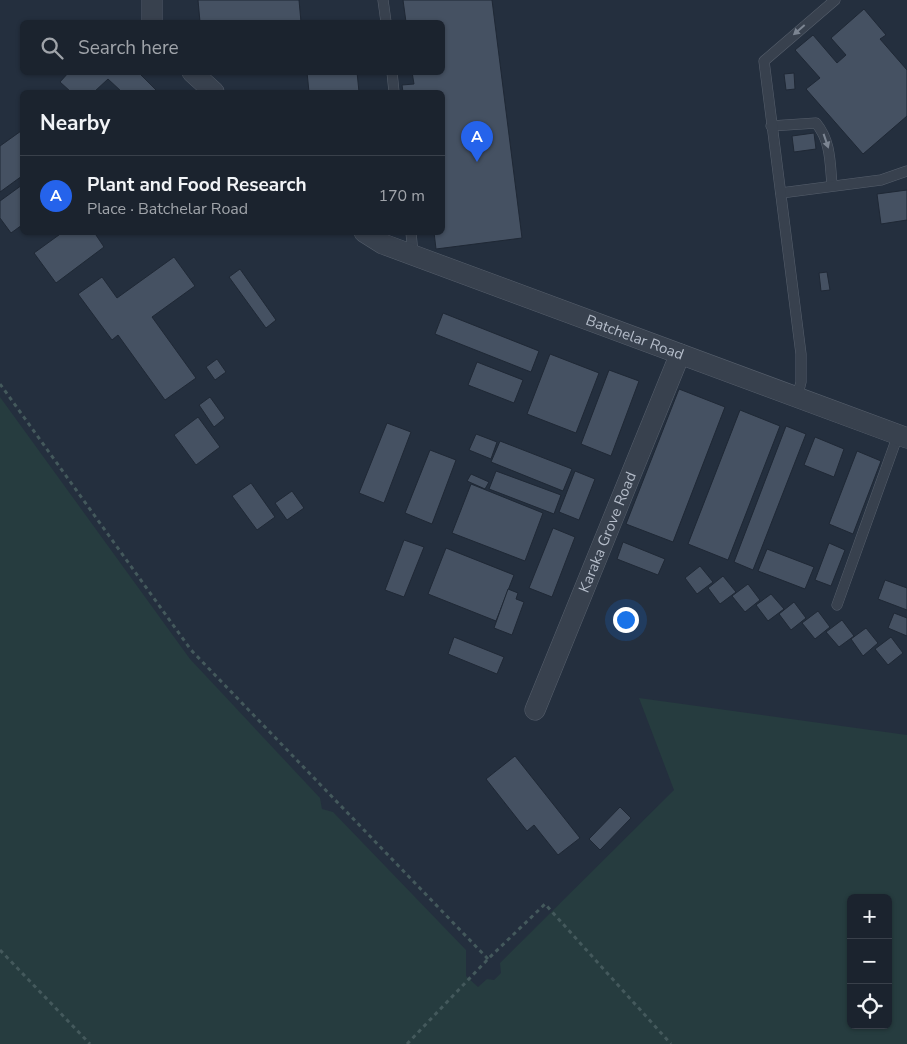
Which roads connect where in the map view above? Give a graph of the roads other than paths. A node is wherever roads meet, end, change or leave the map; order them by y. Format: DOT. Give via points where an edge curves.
graph roads {
  1 [pos="152,0"];
  2 [pos="383,0"];
  3 [pos="835,0"];
  4 [pos="152,20"];
  5 [pos="386,20"];
  6 [pos="195,75"];
  7 [pos="392,75"];
  8 [pos="212,90"];
  9 [pos="394,90"];
  10 [pos="772,126"];
  11 [pos="907,171"];
  12 [pos="832,185"];
  13 [pos="781,193"];
  14 [pos="369,235"];
  15 [pos="411,235"];
  16 [pos="413,255"];
  17 [pos="680,354"];
  18 [pos="797,398"];
  19 [pos="903,437"];
  20 [pos="837,605"];
  21 [pos="535,710"];
  1 -- 4 [label="street"];
  2 -- 5 [label="lane"];
  3 -- 10 [label="lane, one-way" via="764,62"];
  6 -- 8 [label="street"];
  7 -- 9 [label="lane"];
  10 -- 12 [label="lane, one-way" via="816,123 829,147"];
  10 -- 13 [label="lane"];
  11 -- 12 [label="lane" via="881,180"];
  12 -- 13 [label="lane"];
  13 -- 18 [label="lane" via="802,360"];
  14 -- 16 [label="street, Batchelar Road"];
  15 -- 16 [label="lane"];
  16 -- 17 [label="street, Batchelar Road"];
  17 -- 18 [label="street, Batchelar Road"];
  17 -- 21 [label="street, Karaka Grove Road"];
  18 -- 19 [label="street, Batchelar Road"];
  19 -- 20 [label="lane"];
}
